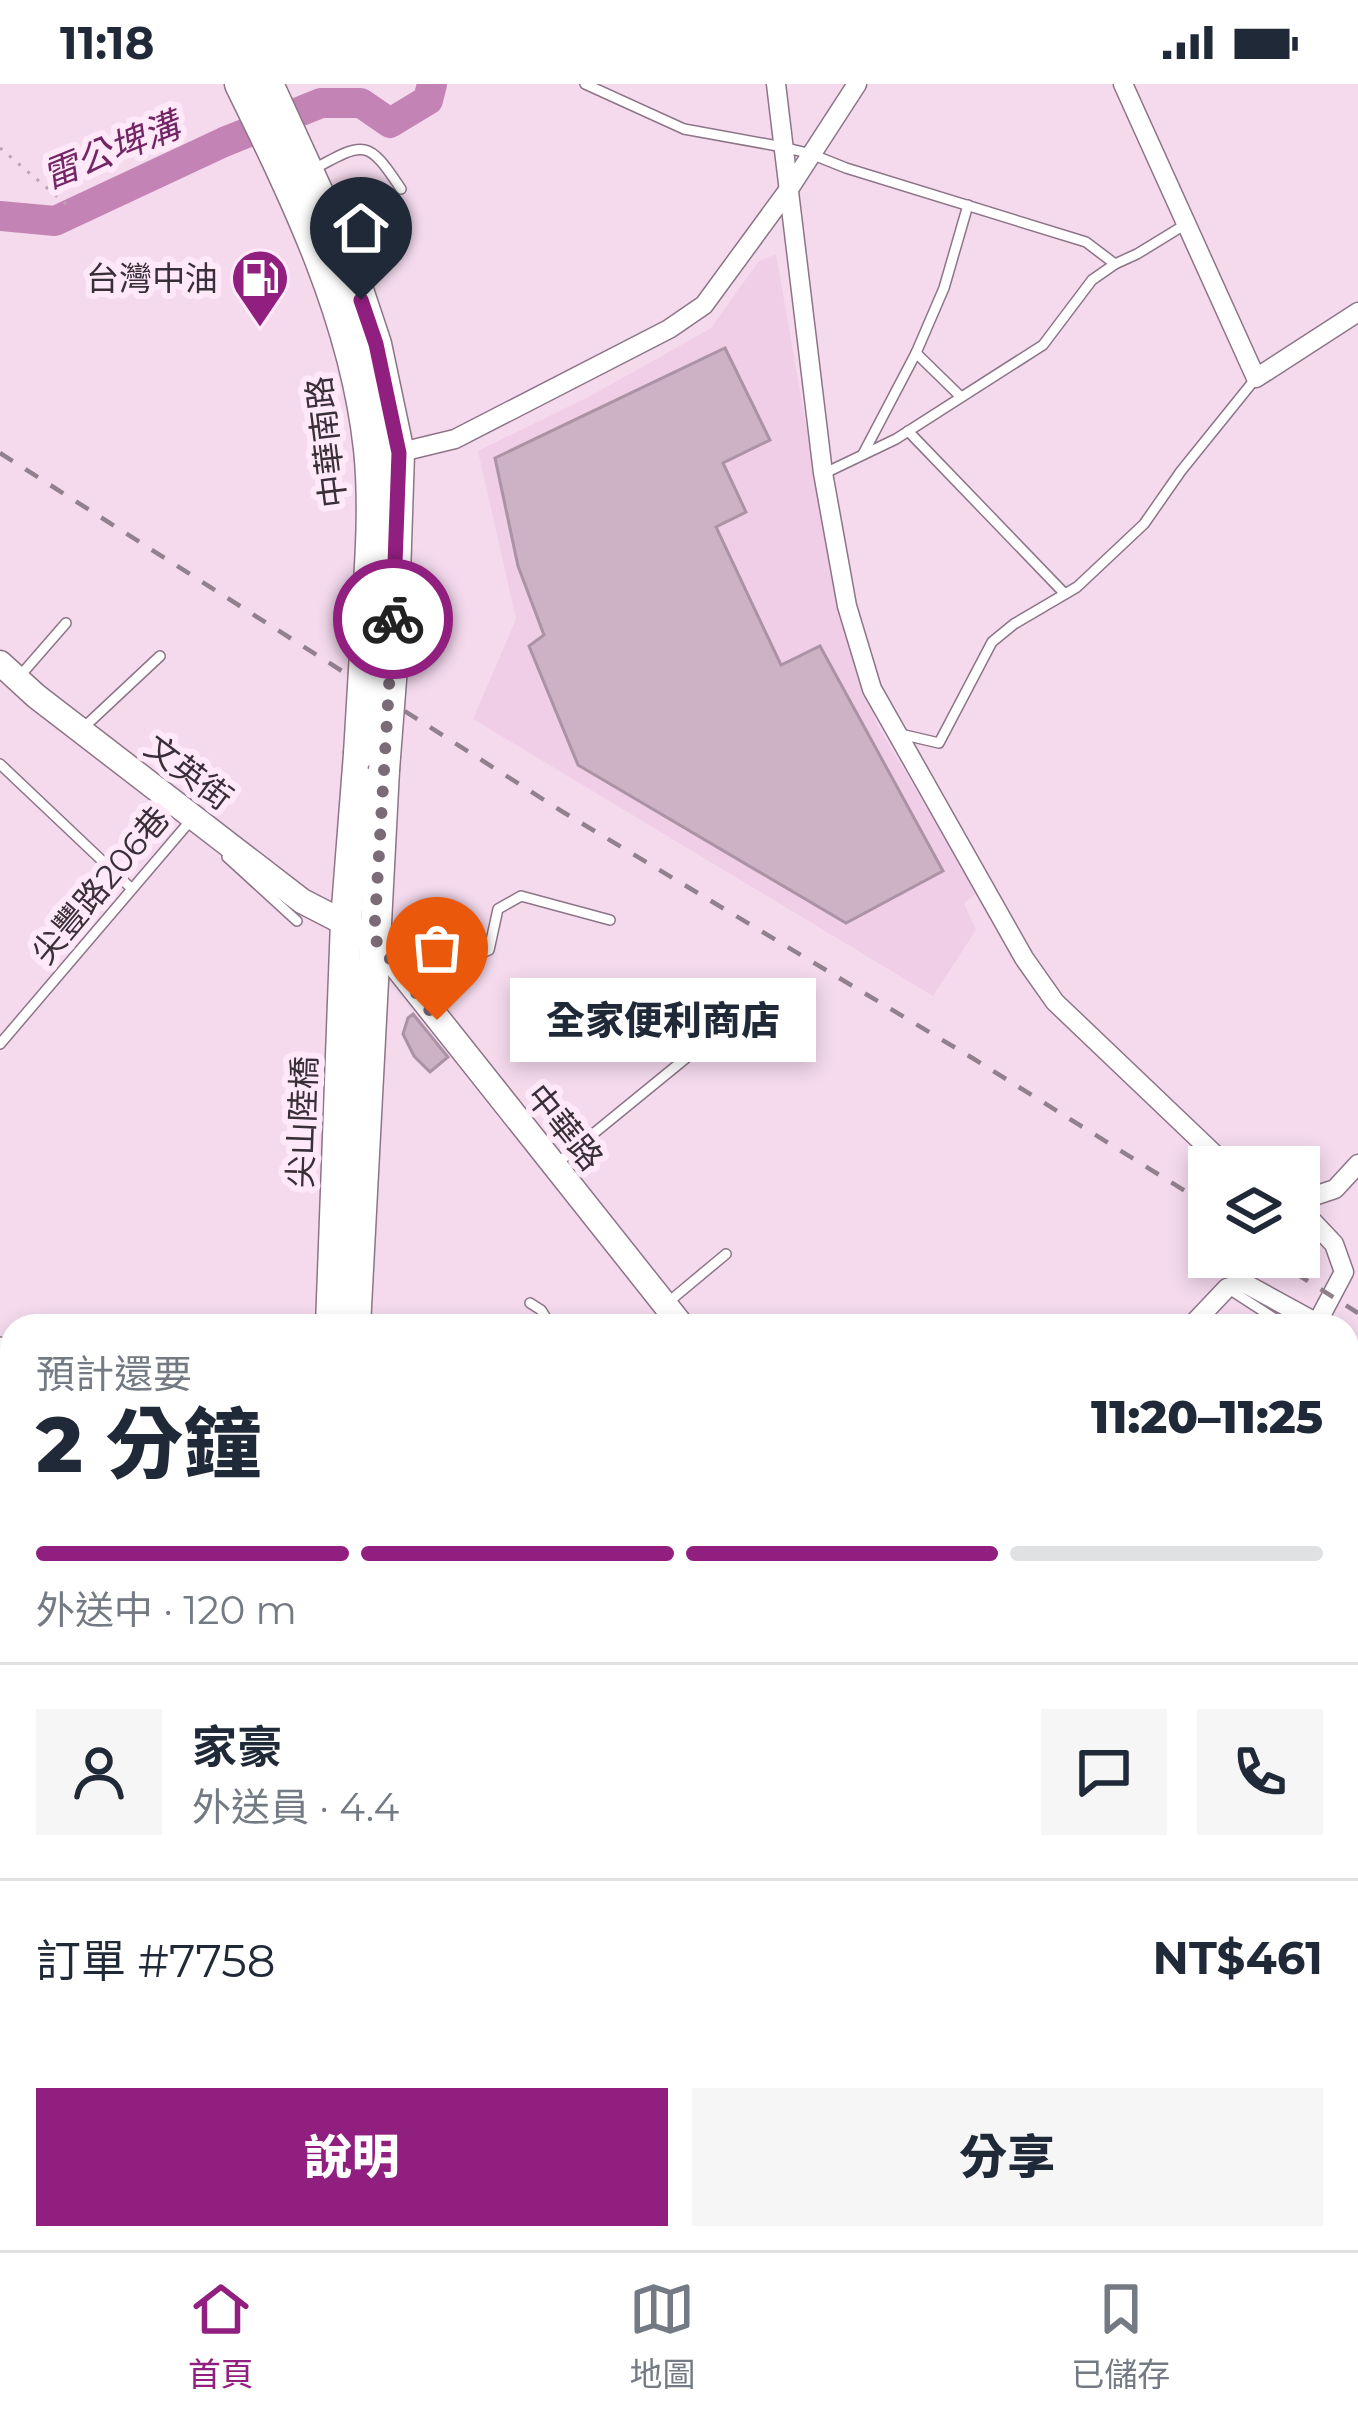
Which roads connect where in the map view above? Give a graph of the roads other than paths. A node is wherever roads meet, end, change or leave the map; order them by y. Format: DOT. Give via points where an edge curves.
graph roads {
  1 [pos="776,84"];
  2 [pos="857,84"];
  3 [pos="1123,84"];
  4 [pos="589,85"];
  5 [pos="258,93"];
  6 [pos="783,147"];
  7 [pos="811,154"];
  8 [pos="302,181"];
  9 [pos="401,189"];
  10 [pos="789,189"];
  11 [pos="968,206"];
  12 [pos="1186,224"];
  13 [pos="1115,264"];
  14 [pos="1358,311"];
  15 [pos="916,352"];
  16 [pos="1256,379"];
  17 [pos="960,395"];
  18 [pos="908,431"];
  19 [pos="385,454"];
  20 [pos="862,455"];
  21 [pos="823,474"];
  22 [pos="1065,594"];
  23 [pos="66,623"];
  24 [pos="160,656"];
  25 [pos="9,671"];
  26 [pos="81,730"];
  27 [pos="895,732"];
  28 [pos="372,762"];
  29 [pos="0,764"];
  30 [pos="194,816"];
  31 [pos="132,889"];
  32 [pos="297,920"];
  33 [pos="610,920"];
  34 [pos="346,921"];
  35 [pos="374,938"];
  36 [pos="408,983"];
  37 [pos="713,1036"];
  38 [pos="0,1044"];
  39 [pos="1206,1146"];
  40 [pos="1358,1165"];
  41 [pos="553,1166"];
  42 [pos="1320,1195"];
  43 [pos="1320,1228"];
  44 [pos="726,1254"];
  45 [pos="1227,1288"];
  46 [pos="530,1304"];
  47 [pos="331,1314"];
  48 [pos="356,1314"];
  49 [pos="544,1314"];
  50 [pos="668,1314"];
  51 [pos="676,1314"];
  52 [pos="1202,1314"];
  53 [pos="1267,1314"];
  54 [pos="1301,1314"];
  55 [pos="1322,1314"];
  1 -- 6 [label="street"];
  2 -- 7 [label="street"];
  3 -- 12 [label="street"];
  4 -- 6 [label="lane" via="684,129"];
  5 -- 8 [label="main road, 中華南路"];
  6 -- 7 [label="lane"];
  6 -- 10 [label="street"];
  7 -- 10 [label="street"];
  7 -- 11 [label="lane"];
  8 -- 9 [label="lane" via="350,149 368,149"];
  8 -- 19 [label="main road, 中華南路" via="330,282 350,304 362,393"];
  10 -- 19 [label="street" via="704,305 669,329 455,440"];
  10 -- 21 [label="street"];
  11 -- 13 [label="lane" via="1086,242"];
  11 -- 15 [label="lane"];
  12 -- 13 [label="lane"];
  12 -- 16 [label="street"];
  13 -- 17 [label="lane" via="1092,280 1043,345"];
  14 -- 16 [label="street"];
  15 -- 17 [label="lane"];
  15 -- 20 [label="lane"];
  16 -- 22 [label="lane" via="1144,524"];
  17 -- 18 [label="lane"];
  18 -- 20 [label="lane"];
  18 -- 22 [label="lane"];
  19 -- 28 [label="main road, 中華南路, bridge"];
  20 -- 21 [label="lane"];
  21 -- 27 [label="street" via="847,606 872,689"];
  22 -- 27 [label="lane" via="992,642 939,743"];
  23 -- 25 [label="lane"];
  24 -- 26 [label="lane"];
  25 -- 26 [label="street, 文英街"];
  26 -- 30 [label="street, 文英街"];
  27 -- 39 [label="street" via="1055,1002"];
  28 -- 34 [label="main road"];
  28 -- 35 [label="main road"];
  29 -- 31 [label="lane"];
  30 -- 31 [label="lane, 尖豐路206巷"];
  30 -- 32 [label="lane" via="197,830"];
  30 -- 34 [label="street, 文英街" via="302,901"];
  31 -- 38 [label="lane, 尖豐路206巷"];
  33 -- 36 [label="lane" via="521,896 498,909 489,950"];
  34 -- 35 [label="street, 中華路"];
  34 -- 47 [label="main road, 尖山陸橋"];
  35 -- 36 [label="street, 中華路"];
  35 -- 48 [label="main road, 尖山陸橋"];
  36 -- 41 [label="street, 中華路"];
  37 -- 41 [label="lane"];
  40 -- 42 [label="street"];
  41 -- 50 [label="street, 中華路"];
  43 -- 55 [label="street" via="1344,1271"];
  44 -- 51 [label="lane"];
  45 -- 52 [label="street"];
  45 -- 53 [label="lane"];
  45 -- 54 [label="street" via="1244,1283"];
  46 -- 49 [label="lane"];
}
